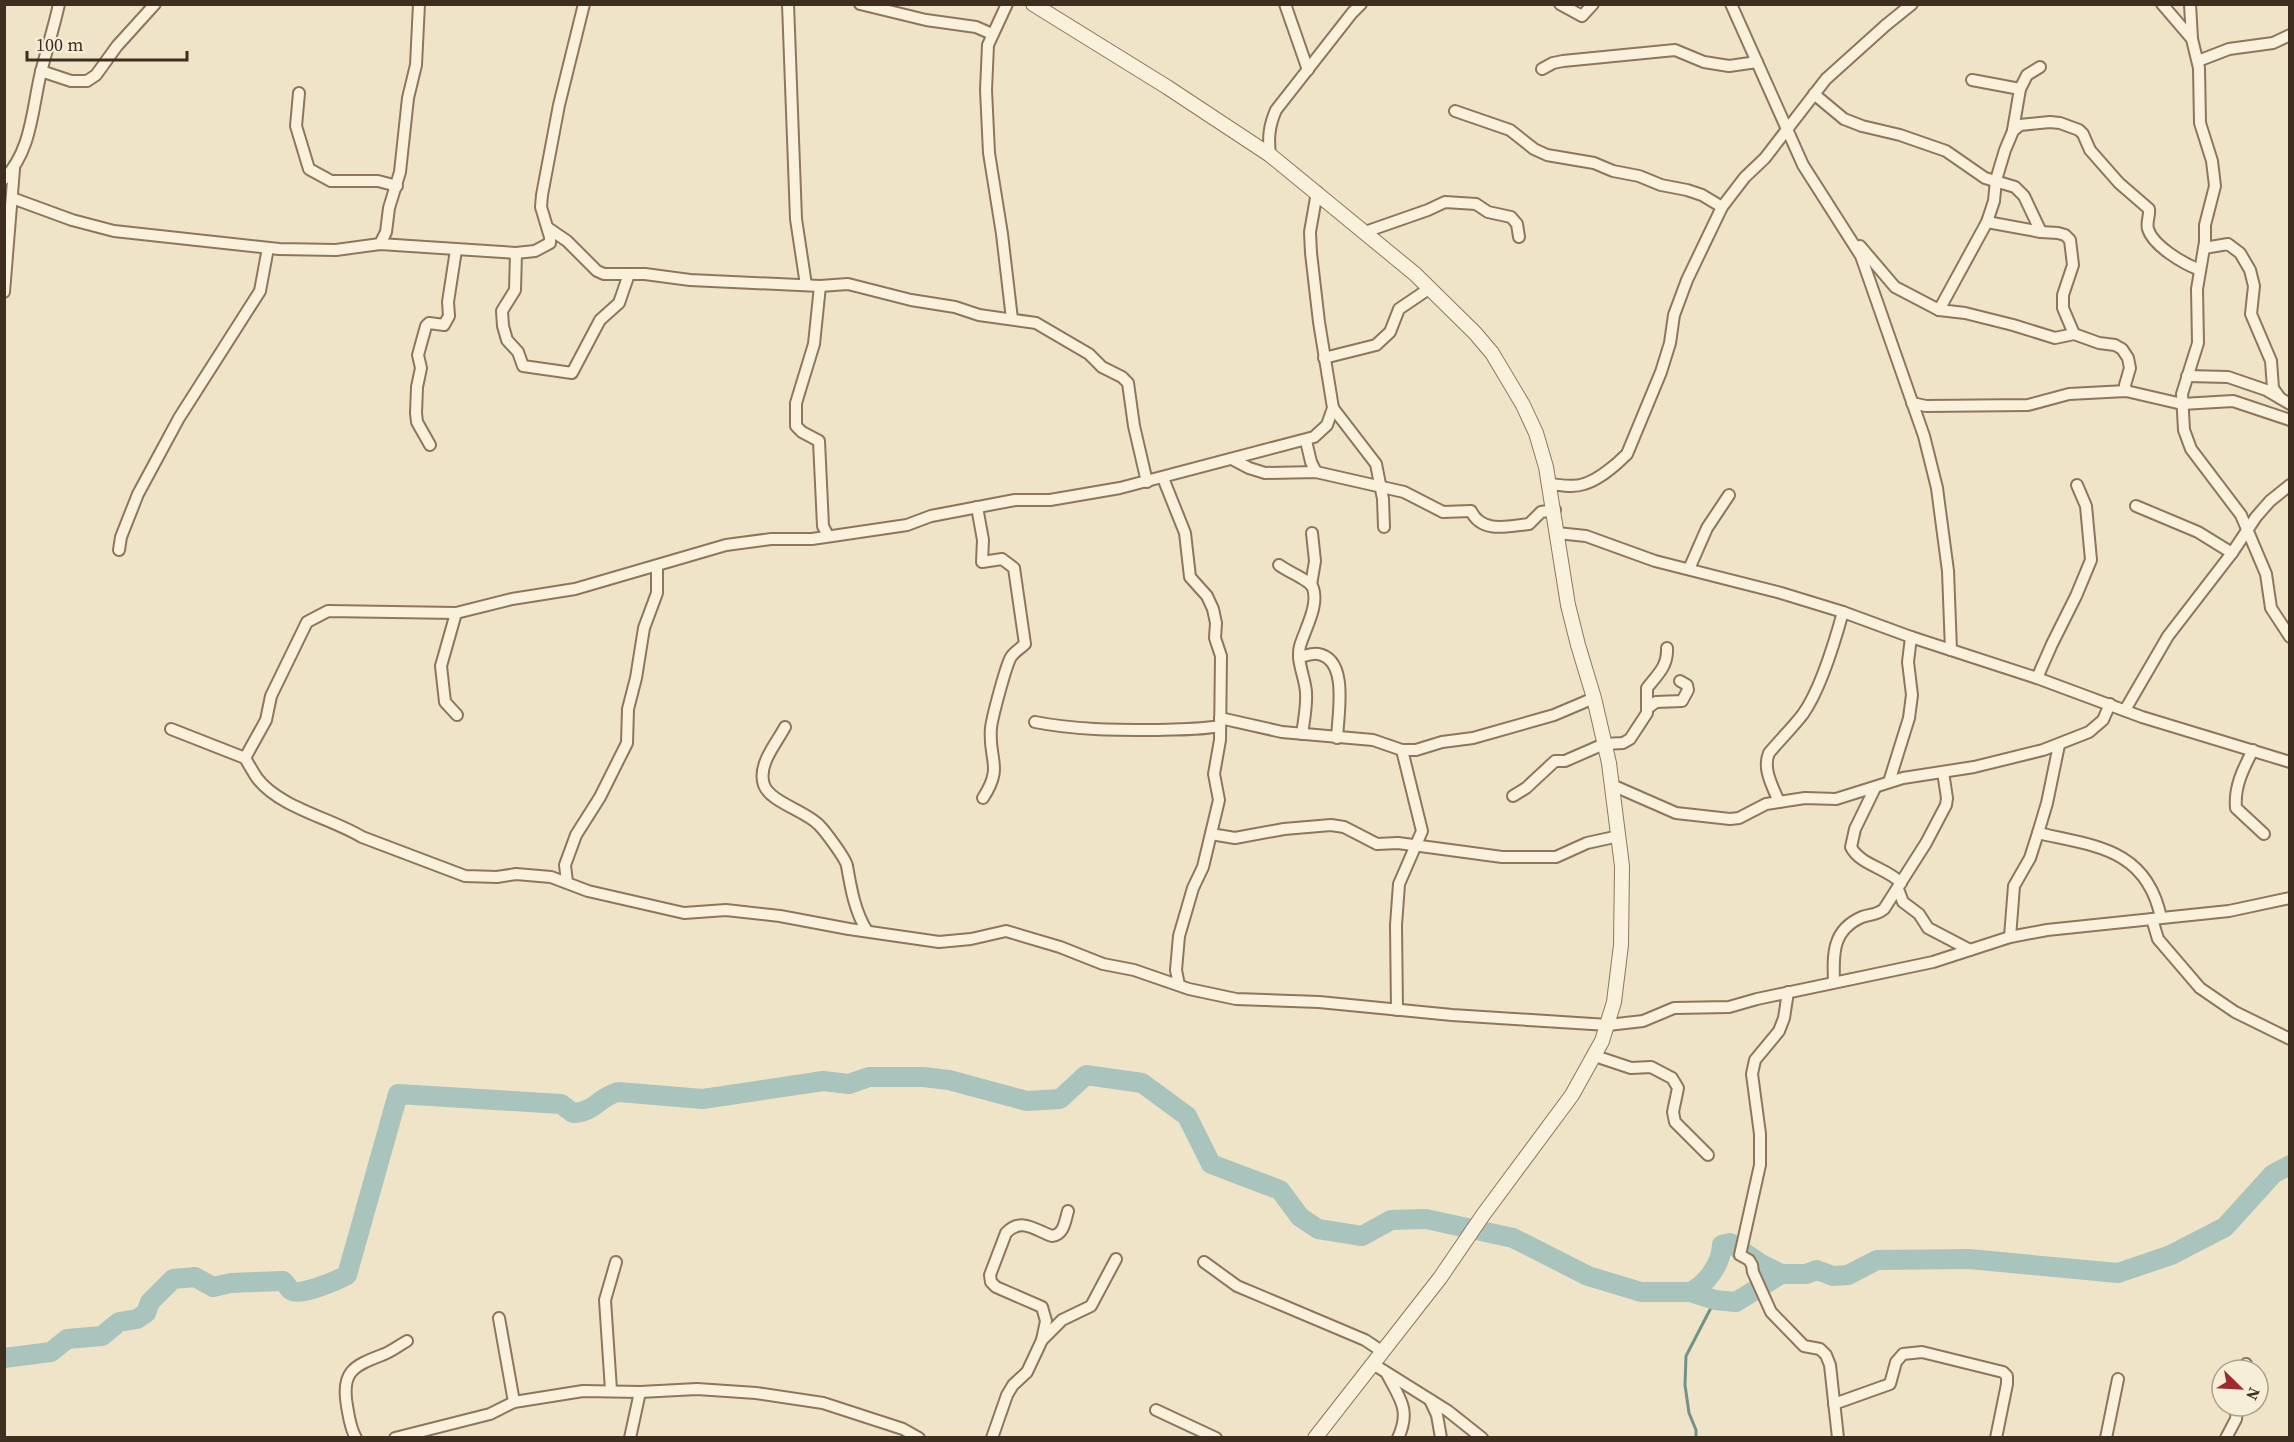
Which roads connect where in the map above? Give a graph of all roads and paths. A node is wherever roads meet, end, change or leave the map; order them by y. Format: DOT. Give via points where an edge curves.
graph roads {
  1 [pos="59,4"];
  2 [pos="155,4"];
  3 [pos="419,4"];
  4 [pos="584,4"];
  5 [pos="788,4"];
  6 [pos="860,4"];
  7 [pos="1007,4"];
  8 [pos="1033,4"];
  9 [pos="1285,4"];
  10 [pos="1361,4"];
  11 [pos="1560,4"];
  12 [pos="1593,4"];
  13 [pos="1731,4"];
  14 [pos="1912,4"];
  15 [pos="2162,4"];
  16 [pos="2190,4"];
  17 [pos="992,34"];
  18 [pos="2289,35"];
  19 [pos="2192,39"];
  20 [pos="2198,61"];
  21 [pos="1757,62"];
  22 [pos="2040,67"];
  23 [pos="1542,69"];
  24 [pos="1308,70"];
  25 [pos="41,71"];
  26 [pos="1972,80"];
  27 [pos="2020,89"];
  28 [pos="299,93"];
  29 [pos="1814,94"];
  30 [pos="1455,111"];
  31 [pos="2013,131"];
  32 [pos="1786,132"];
  33 [pos="1270,155"];
  34 [pos="14,169"];
  35 [pos="4,179"];
  36 [pos="1996,180"];
  37 [pos="397,186"];
  38 [pos="1317,192"];
  39 [pos="12,198"];
  40 [pos="1722,207"];
  41 [pos="1987,222"];
  42 [pos="548,228"];
  43 [pos="1365,232"];
  44 [pos="2041,232"];
  45 [pos="1848,235"];
  46 [pos="1519,237"];
  47 [pos="380,244"];
  48 [pos="268,248"];
  49 [pos="2204,248"];
  50 [pos="456,250"];
  51 [pos="516,254"];
  52 [pos="2200,270"];
  53 [pos="629,274"];
  54 [pos="806,285"];
  55 [pos="819,286"];
  56 [pos="1430,288"];
  57 [pos="4,292"];
  58 [pos="1939,310"];
  59 [pos="1012,319"];
  60 [pos="2074,334"];
  61 [pos="1324,358"];
  62 [pos="2187,376"];
  63 [pos="2126,391"];
  64 [pos="2285,401"];
  65 [pos="1912,403"];
  66 [pos="2182,404"];
  67 [pos="1333,408"];
  68 [pos="2289,420"];
  69 [pos="1306,441"];
  70 [pos="430,445"];
  71 [pos="1232,459"];
  72 [pos="1316,472"];
  73 [pos="1162,478"];
  74 [pos="1147,482"];
  75 [pos="1550,484"];
  76 [pos="2077,485"];
  77 [pos="2289,485"];
  78 [pos="1381,486"];
  79 [pos="1729,495"];
  80 [pos="2136,506"];
  81 [pos="976,507"];
  82 [pos="1555,510"];
  83 [pos="1384,527"];
  84 [pos="2248,531"];
  85 [pos="1557,532"];
  86 [pos="1312,533"];
  87 [pos="828,536"];
  88 [pos="118,550"];
  89 [pos="2232,553"];
  90 [pos="1279,565"];
  91 [pos="657,566"];
  92 [pos="1689,569"];
  93 [pos="1311,585"];
  94 [pos="1843,612"];
  95 [pos="456,613"];
  96 [pos="1911,637"];
  97 [pos="2289,638"];
  98 [pos="1666,648"];
  99 [pos="1951,650"];
  100 [pos="1299,657"];
  101 [pos="2037,678"];
  102 [pos="1680,681"];
  103 [pos="1594,698"];
  104 [pos="2110,704"];
  105 [pos="1648,708"];
  106 [pos="2126,710"];
  107 [pos="456,715"];
  108 [pos="1035,722"];
  109 [pos="1220,722"];
  110 [pos="785,727"];
  111 [pos="171,729"];
  112 [pos="1302,734"];
  113 [pos="1337,738"];
  114 [pos="1604,744"];
  115 [pos="2059,745"];
  116 [pos="1402,750"];
  117 [pos="2253,750"];
  118 [pos="245,758"];
  119 [pos="2289,762"];
  120 [pos="1943,772"];
  121 [pos="1889,782"];
  122 [pos="1612,785"];
  123 [pos="1875,788"];
  124 [pos="1513,796"];
  125 [pos="982,798"];
  126 [pos="1779,802"];
  127 [pos="2038,833"];
  128 [pos="1211,834"];
  129 [pos="2264,834"];
  130 [pos="1619,836"];
  131 [pos="1416,846"];
  132 [pos="567,882"];
  133 [pos="1900,886"];
  134 [pos="2289,898"];
  135 [pos="2156,918"];
  136 [pos="867,931"];
  137 [pos="2010,937"];
  138 [pos="1970,950"];
  139 [pos="1834,982"];
  140 [pos="1179,986"];
  141 [pos="1788,992"];
  142 [pos="1397,1010"];
  143 [pos="1608,1025"];
  144 [pos="2289,1039"];
  145 [pos="1595,1056"];
  146 [pos="1708,1155"];
  147 [pos="1068,1211"];
  148 [pos="1116,1259"];
  149 [pos="616,1262"];
  150 [pos="1204,1262"];
  151 [pos="499,1318"];
  152 [pos="1042,1340"];
  153 [pos="407,1341"];
  154 [pos="1383,1352"];
  155 [pos="1373,1364"];
  156 [pos="1386,1372"];
  157 [pos="2118,1379"];
  158 [pos="611,1390"];
  159 [pos="640,1392"];
  160 [pos="1430,1400"];
  161 [pos="514,1401"];
  162 [pos="1834,1404"];
  163 [pos="1156,1410"];
  164 [pos="2236,1418"];
  165 [pos="356,1437"];
  166 [pos="394,1437"];
  167 [pos="630,1437"];
  168 [pos="918,1437"];
  169 [pos="992,1437"];
  170 [pos="1216,1437"];
  171 [pos="1315,1437"];
  172 [pos="1398,1437"];
  173 [pos="1441,1437"];
  174 [pos="1482,1437"];
  175 [pos="1838,1437"];
  176 [pos="1996,1437"];
  177 [pos="2106,1437"];
  178 [pos="2226,1437"];
  1 -- 25 [label="street"];
  2 -- 25 [label="street" via="87,81 71,81"];
  3 -- 37 [label="street" via="416,65"];
  4 -- 42 [label="street" via="546,169 541,207"];
  5 -- 54 [label="street" via="796,219"];
  6 -- 17 [label="street" via="976,27"];
  7 -- 17 [label="street"];
  8 -- 33 [label="street"];
  9 -- 24 [label="street"];
  10 -- 24 [label="street"];
  11 -- 12 [label="street" via="1582,16"];
  13 -- 21 [label="street"];
  14 -- 29 [label="street"];
  15 -- 19 [label="street"];
  16 -- 19 [label="street"];
  17 -- 59 [label="street" via="986,57 989,153"];
  18 -- 20 [label="street" via="2273,43 2229,49"];
  19 -- 20 [label="street"];
  20 -- 49 [label="street" via="2200,123 2216,186 2207,216"];
  21 -- 23 [label="street" via="1729,66 1704,62 1675,50 1563,61"];
  21 -- 32 [label="street"];
  22 -- 27 [label="street" via="2027,75"];
  24 -- 33 [label="street" via="1276,110 1268,139"];
  25 -- 34 [label="street" via="31,124"];
  26 -- 27 [label="street"];
  27 -- 31 [label="street"];
  28 -- 37 [label="street" via="296,126 309,169 331,181"];
  29 -- 32 [label="street"];
  29 -- 36 [label="street" via="1844,119 1946,151 1974,172"];
  30 -- 40 [label="street" via="1509,130 1546,155 1594,163 1661,185 1687,189"];
  31 -- 36 [label="street"];
  31 -- 52 [label="street" via="2020,125 2050,122 2079,130 2090,150 2119,183 2149,209 2148,228 2153,237 2174,258"];
  32 -- 40 [label="street"];
  32 -- 45 [label="street"];
  33 -- 38 [label="street"];
  34 -- 35 [label="street"];
  34 -- 39 [label="street"];
  36 -- 41 [label="street"];
  36 -- 44 [label="street" via="2020,190"];
  37 -- 47 [label="street"];
  38 -- 43 [label="street"];
  38 -- 61 [label="street" via="1310,243"];
  39 -- 48 [label="street" via="114,231"];
  39 -- 57 [label="street"];
  40 -- 75 [label="street" via="1687,280 1661,372 1632,447 1620,461 1584,484"];
  41 -- 44 [label="street"];
  41 -- 58 [label="street"];
  42 -- 51 [label="street" via="546,246"];
  42 -- 53 [label="street" via="597,271"];
  43 -- 46 [label="street" via="1454,201 1476,204 1488,212 1511,217"];
  43 -- 56 [label="street"];
  44 -- 60 [label="street" via="2058,233 2070,240 2073,265 2063,308"];
  45 -- 58 [label="street" via="1895,287"];
  45 -- 65 [label="street" via="1861,256"];
  47 -- 48 [label="street" via="336,250"];
  47 -- 50 [label="street"];
  48 -- 88 [label="street" via="260,291 179,418 138,494"];
  49 -- 52 [label="street"];
  49 -- 64 [label="street" via="2228,244 2250,270 2254,286 2251,314 2271,361 2273,388"];
  50 -- 51 [label="street"];
  50 -- 70 [label="street" via="449,316 444,325 426,326 418,355 421,368 417,422"];
  51 -- 53 [label="street" via="514,290 502,311 507,340 518,352 523,366 572,373 600,320 619,303"];
  52 -- 62 [label="street" via="2198,343"];
  53 -- 54 [label="street"];
  54 -- 55 [label="street"];
  55 -- 59 [label="street" via="862,286 979,315"];
  55 -- 87 [label="street" via="814,344 796,403 796,426 819,441 823,526"];
  56 -- 61 [label="street" via="1399,309 1390,332 1376,345"];
  56 -- 75 [label="street" via="1475,333 1506,372 1532,424"];
  58 -- 60 [label="street" via="2055,338"];
  59 -- 74 [label="street" via="1036,323 1128,383"];
  60 -- 63 [label="street" via="2122,349 2130,368"];
  61 -- 67 [label="street"];
  62 -- 64 [label="street" via="2228,377"];
  62 -- 66 [label="street"];
  63 -- 65 [label="street" via="2069,394 2028,405"];
  63 -- 66 [label="street"];
  65 -- 99 [label="street" via="1937,488 1948,571"];
  66 -- 68 [label="street" via="2233,401"];
  66 -- 84 [label="street" via="2186,441 2241,515"];
  67 -- 69 [label="street" via="1327,425"];
  67 -- 78 [label="street" via="1373,459"];
  69 -- 71 [label="street"];
  69 -- 72 [label="street"];
  71 -- 72 [label="street" via="1265,473"];
  71 -- 73 [label="street"];
  72 -- 78 [label="street"];
  73 -- 74 [label="street"];
  73 -- 109 [label="street" via="1185,534 1190,577 1213,609 1221,656"];
  74 -- 81 [label="street" via="1050,500 1015,500"];
  75 -- 82 [label="street"];
  76 -- 101 [label="street" via="2086,506 2091,560"];
  77 -- 84 [label="street" via="2270,501"];
  78 -- 82 [label="street" via="1404,492 1443,512 1471,511 1488,527 1529,524 1541,512"];
  78 -- 83 [label="street"];
  79 -- 92 [label="street" via="1707,528"];
  80 -- 89 [label="street" via="2198,532"];
  81 -- 87 [label="street" via="907,525"];
  81 -- 125 [label="street" via="983,540 982,562 1002,559 1014,568 1025,645 1011,656 991,727 996,766 990,788"];
  82 -- 85 [label="street"];
  84 -- 89 [label="street"];
  84 -- 97 [label="street" via="2266,574 2271,608"];
  85 -- 92 [label="street" via="1586,536"];
  85 -- 103 [label="street" via="1569,605"];
  86 -- 93 [label="street" via="1315,561"];
  87 -- 91 [label="street" via="735,543"];
  89 -- 106 [label="street" via="2162,646"];
  90 -- 93 [label="street"];
  91 -- 95 [label="street" via="575,589"];
  91 -- 132 [label="street" via="657,593 644,628 628,709 627,743 576,835 565,865"];
  92 -- 94 [label="street"];
  93 -- 100 [label="street" via="1314,600"];
  94 -- 96 [label="street"];
  94 -- 126 [label="street" via="1834,645 1804,713 1766,758"];
  95 -- 107 [label="street" via="441,666 445,702"];
  95 -- 118 [label="street" via="328,611 307,622 271,696 266,720"];
  96 -- 99 [label="street"];
  96 -- 121 [label="street" via="1909,718"];
  98 -- 105 [label="street" via="1665,665 1647,688"];
  99 -- 101 [label="street"];
  100 -- 112 [label="street" via="1306,690"];
  100 -- 113 [label="street" via="1316,653 1328,658 1338,669"];
  101 -- 104 [label="street"];
  102 -- 105 [label="street" via="1688,690 1682,701 1656,702"];
  103 -- 114 [label="street"];
  103 -- 116 [label="street" via="1554,715 1473,738"];
  104 -- 106 [label="street"];
  104 -- 115 [label="street" via="2097,727"];
  105 -- 114 [label="street" via="1630,739"];
  106 -- 117 [label="street"];
  108 -- 109 [label="street" via="1102,730 1198,730"];
  109 -- 112 [label="street"];
  109 -- 128 [label="street" via="1214,774 1219,800"];
  110 -- 136 [label="street" via="761,768 764,787 819,824 847,865 857,909"];
  111 -- 118 [label="street"];
  112 -- 113 [label="street"];
  113 -- 116 [label="street" via="1373,740"];
  114 -- 122 [label="street"];
  114 -- 124 [label="street" via="1555,761"];
  115 -- 120 [label="street"];
  115 -- 127 [label="street"];
  116 -- 131 [label="street" via="1422,831"];
  117 -- 119 [label="street"];
  117 -- 129 [label="street" via="2239,780 2236,808"];
  118 -- 132 [label="street" via="256,777 274,793 383,846 465,876 516,874"];
  120 -- 121 [label="street"];
  120 -- 133 [label="street" via="1946,805"];
  121 -- 123 [label="street"];
  122 -- 126 [label="street" via="1676,813 1695,816 1739,818"];
  122 -- 130 [label="street"];
  123 -- 126 [label="street" via="1836,799"];
  123 -- 133 [label="street" via="1855,829 1851,847 1855,855 1888,871"];
  127 -- 135 [label="street" via="2121,856 2144,877 2154,893"];
  127 -- 137 [label="street" via="2030,858 2014,886"];
  128 -- 131 [label="street" via="1235,837 1331,825 1344,827 1377,844"];
  128 -- 140 [label="street" via="1179,936"];
  130 -- 131 [label="street" via="1587,843 1556,857 1502,857"];
  130 -- 143 [label="street" via="1621,954"];
  131 -- 142 [label="street" via="1399,884"];
  132 -- 136 [label="street" via="588,891 684,913 726,910"];
  133 -- 138 [label="street" via="1903,903 1919,914 1928,928"];
  133 -- 139 [label="street" via="1880,913 1861,918 1842,933 1832,957"];
  134 -- 135 [label="street" via="2229,911"];
  135 -- 137 [label="street"];
  135 -- 144 [label="street" via="2158,939 2200,988 2235,1012"];
  136 -- 140 [label="street" via="939,942 1006,932"];
  137 -- 138 [label="street"];
  138 -- 139 [label="street" via="1933,962"];
  139 -- 141 [label="street"];
  140 -- 142 [label="street" via="1236,999"];
  141 -- 143 [label="street" via="1729,1007 1674,1008 1643,1021"];
  141 -- 162 [label="street" via="1779,1031 1753,1067 1760,1165 1740,1255 1752,1264 1771,1312 1804,1346 1820,1349 1826,1355"];
  142 -- 143 [label="street"];
  143 -- 145 [label="street"];
  145 -- 146 [label="street" via="1631,1068 1651,1067 1672,1078 1678,1088 1675,1122"];
  145 -- 154 [label="street" via="1556,1118"];
  147 -- 152 [label="street" via="1057,1236 1028,1225 1010,1228 990,1275 996,1287 1042,1307 1046,1321"];
  148 -- 152 [label="street" via="1091,1306 1062,1320"];
  149 -- 158 [label="street" via="605,1300"];
  150 -- 154 [label="street" via="1237,1286 1365,1340"];
  151 -- 161 [label="street"];
  152 -- 169 [label="street" via="1027,1372 1007,1395"];
  153 -- 165 [label="street" via="362,1362 347,1377 345,1396"];
  154 -- 155 [label="street"];
  155 -- 156 [label="street"];
  155 -- 171 [label="street"];
  156 -- 160 [label="street"];
  156 -- 172 [label="street" via="1405,1412"];
  157 -- 177 [label="street"];
  158 -- 159 [label="street"];
  158 -- 161 [label="street"];
  159 -- 167 [label="street"];
  159 -- 168 [label="street" via="697,1389 803,1400 836,1407"];
  160 -- 173 [label="street"];
  160 -- 174 [label="street"];
  161 -- 166 [label="street" via="490,1414"];
  162 -- 175 [label="street"];
  162 -- 176 [label="street" via="1890,1384 1896,1362 1903,1354 1922,1352 2002,1372 2007,1377"];
  163 -- 170 [label="street"];
  164 -- 178 [label="street"];
}
